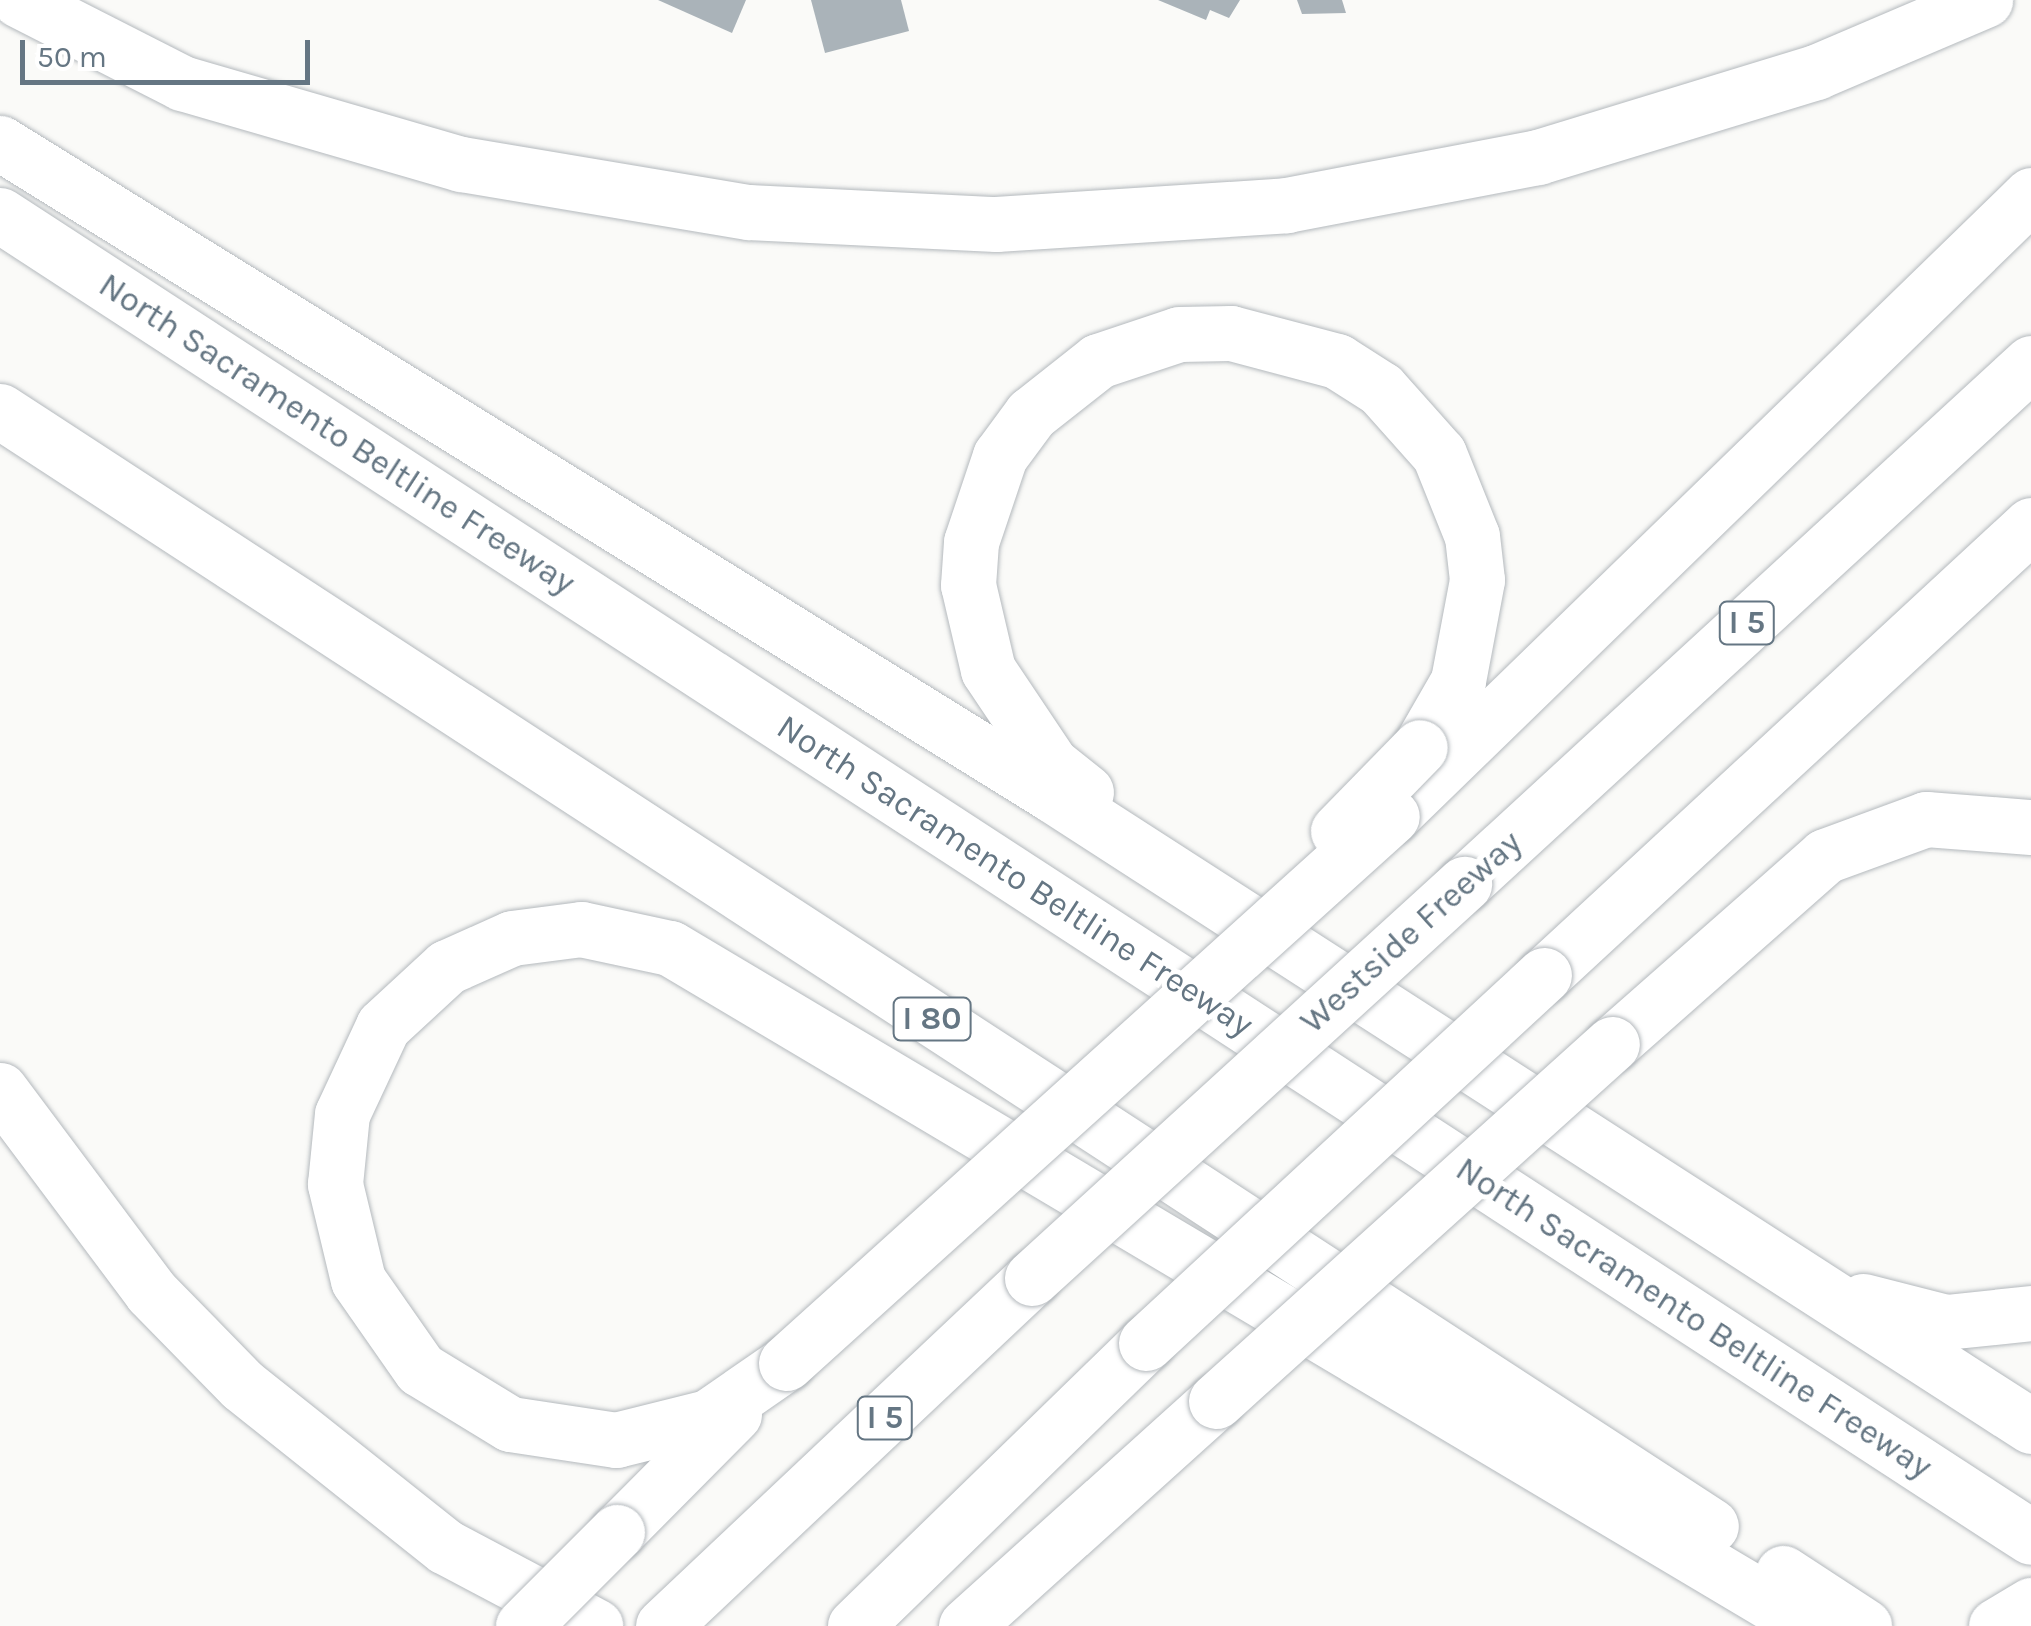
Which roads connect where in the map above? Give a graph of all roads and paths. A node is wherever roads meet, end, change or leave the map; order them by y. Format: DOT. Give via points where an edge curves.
graph roads {
  1 [pos="20,0"];
  2 [pos="1985,0"];
  3 [pos="0,143"];
  4 [pos="2031,195"];
  5 [pos="0,214"];
  6 [pos="2031,363"];
  7 [pos="0,411"];
  8 [pos="2031,525"];
  9 [pos="2031,828"];
  10 [pos="1224,905"];
  11 [pos="1137,1039"];
  12 [pos="0,1090"];
  13 [pos="1681,1206"];
  14 [pos="2031,1313"];
  15 [pos="786,1363"];
  16 [pos="2031,1426"];
  17 [pos="2031,1538"];
  18 [pos="2031,1605"];
  19 [pos="523,1626"];
  20 [pos="596,1626"];
  21 [pos="662,1626"];
  22 [pos="855,1626"];
  23 [pos="966,1626"];
  24 [pos="1810,1626"];
  25 [pos="1864,1626"];
  26 [pos="1996,1626"];
  1 -- 2 [label="highway" via="182,83 461,164 748,212 996,224 1286,204 1538,158 1799,78"];
  3 -- 10 [label="highway"];
  4 -- 11 [label="highway, bridge" via="1392,816"];
  5 -- 17 [label="highway, North Sacramento Beltline Freeway"];
  6 -- 21 [label="highway, Westside Freeway / I 5, bridge"];
  7 -- 25 [label="highway, I 80"];
  8 -- 22 [label="highway, bridge" via="1146,1343"];
  9 -- 23 [label="highway, bridge" via="1926,819 1825,856"];
  10 -- 11 [label="highway, bridge" via="1051,764 988,670 968,585 974,528 1000,456 1054,391 1145,342 1232,334 1337,361 1407,413 1459,495 1477,580 1458,681 1420,747"];
  10 -- 13 [label="highway"];
  11 -- 15 [label="highway, bridge"];
  12 -- 20 [label="highway" via="151,1292 242,1385 446,1547"];
  13 -- 14 [label="highway" via="1889,1312 1946,1322"];
  13 -- 16 [label="highway"];
  15 -- 19 [label="highway, bridge"];
  15 -- 24 [label="highway" via="708,1416 616,1440 510,1424 420,1369 358,1280 335,1184 342,1114 383,1026 446,966 512,938 581,928 670,948"];
  18 -- 26 [label="highway"];
}
